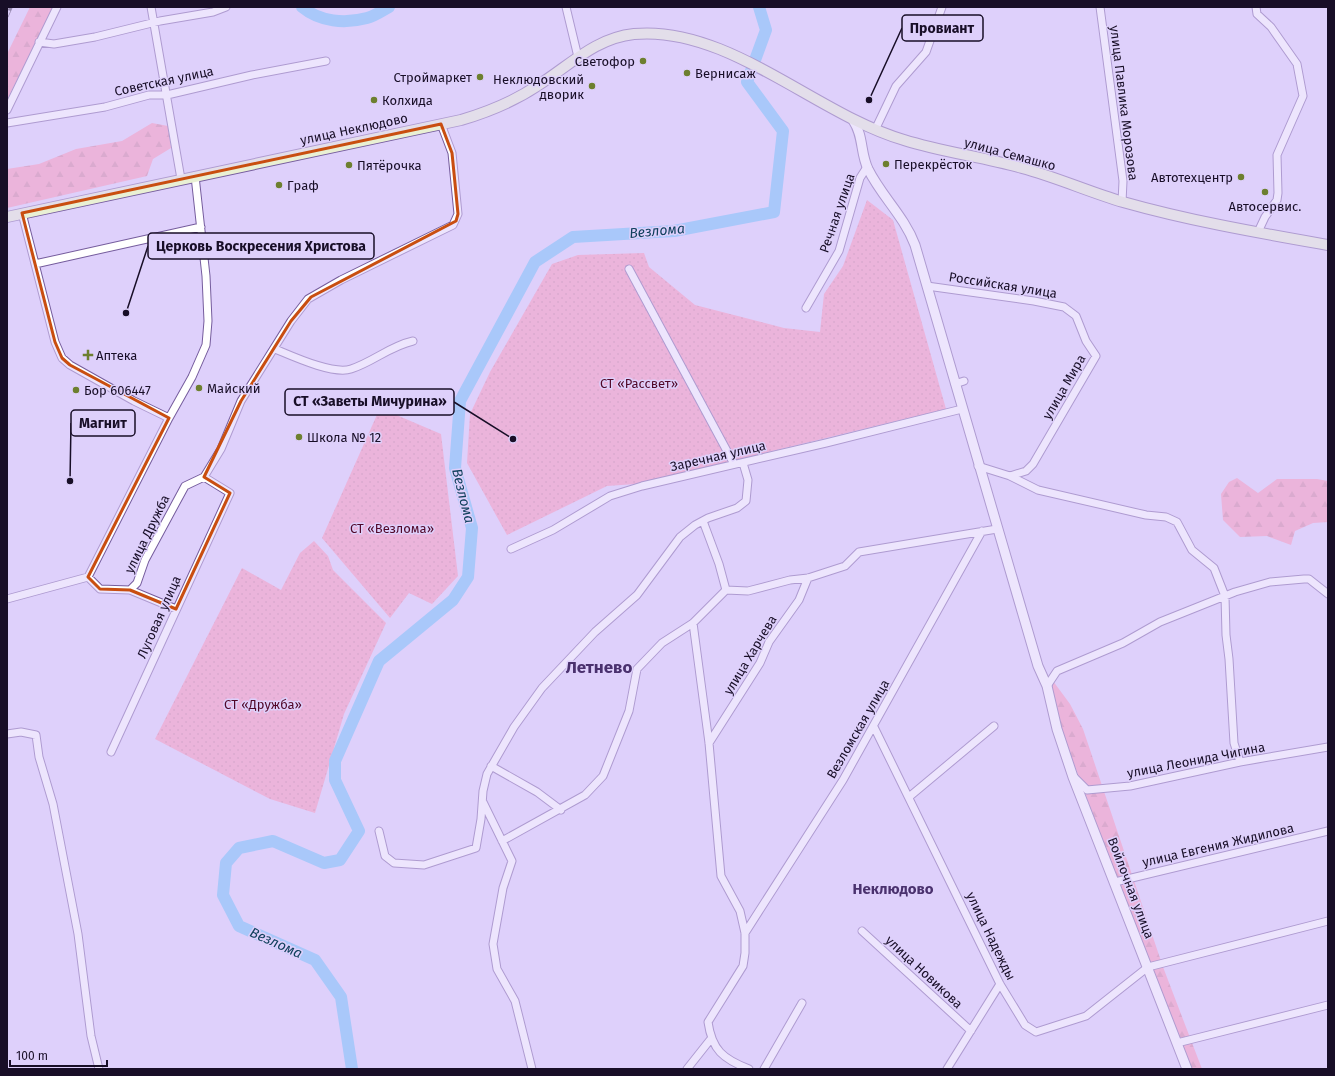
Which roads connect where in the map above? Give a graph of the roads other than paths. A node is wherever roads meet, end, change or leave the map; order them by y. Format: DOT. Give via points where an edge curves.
graph roads {
  1 [pos="57,7"];
  2 [pos="151,7"];
  3 [pos="226,7"];
  4 [pos="566,7"];
  5 [pos="942,7"];
  6 [pos="1100,7"];
  7 [pos="1256,7"];
  8 [pos="154,24"];
  9 [pos="39,42"];
  10 [pos="578,57"];
  11 [pos="326,61"];
  12 [pos="778,78"];
  13 [pos="167,95"];
  14 [pos="7,110"];
  15 [pos="853,120"];
  16 [pos="7,123"];
  17 [pos="441,124"];
  18 [pos="875,130"];
  19 [pos="861,139"];
  20 [pos="867,167"];
  21 [pos="195,176"];
  22 [pos="181,179"];
  23 [pos="1122,202"];
  24 [pos="22,214"];
  25 [pos="7,217"];
  26 [pos="201,227"];
  27 [pos="1258,232"];
  28 [pos="1328,245"];
  29 [pos="35,264"];
  30 [pos="629,269"];
  31 [pos="927,286"];
  32 [pos="806,308"];
  33 [pos="413,341"];
  34 [pos="275,349"];
  35 [pos="1096,356"];
  36 [pos="962,409"];
  37 [pos="169,418"];
  38 [pos="743,463"];
  39 [pos="734,464"];
  40 [pos="978,466"];
  41 [pos="1010,476"];
  42 [pos="204,477"];
  43 [pos="703,521"];
  44 [pos="997,529"];
  45 [pos="982,531"];
  46 [pos="511,549"];
  47 [pos="88,577"];
  48 [pos="808,578"];
  49 [pos="130,590"];
  50 [pos="726,590"];
  51 [pos="1328,594"];
  52 [pos="1225,596"];
  53 [pos="7,599"];
  54 [pos="176,609"];
  55 [pos="693,623"];
  56 [pos="1047,686"];
  57 [pos="994,726"];
  58 [pos="874,727"];
  59 [pos="7,734"];
  60 [pos="709,743"];
  61 [pos="1328,747"];
  62 [pos="111,752"];
  63 [pos="1240,762"];
  64 [pos="491,766"];
  65 [pos="1074,777"];
  66 [pos="908,797"];
  67 [pos="482,802"];
  68 [pos="561,810"];
  69 [pos="379,831"];
  70 [pos="479,831"];
  71 [pos="1328,831"];
  72 [pos="497,832"];
  73 [pos="502,841"];
  74 [pos="1114,882"];
  75 [pos="1328,921"];
  76 [pos="862,931"];
  77 [pos="744,933"];
  78 [pos="1148,967"];
  79 [pos="1000,984"];
  80 [pos="802,1003"];
  81 [pos="1328,1005"];
  82 [pos="971,1030"];
  83 [pos="710,1040"];
  84 [pos="1177,1043"];
  85 [pos="745,1068"];
  86 [pos="99,1069"];
  87 [pos="532,1069"];
  88 [pos="687,1069"];
  89 [pos="764,1069"];
  90 [pos="947,1069"];
  91 [pos="1187,1069"];
  1 -- 9 [label="street"];
  2 -- 8 [label="street"];
  3 -- 8 [label="street"];
  4 -- 10 [label="street"];
  5 -- 18 [label="street" via="926,52 896,86"];
  6 -- 23 [label="street, улица Павлика Морозова" via="1123,181"];
  7 -- 27 [label="street" via="1257,14 1273,30 1297,64 1303,96 1278,155 1277,200"];
  8 -- 9 [label="street" via="54,44"];
  8 -- 13 [label="street"];
  9 -- 14 [label="street"];
  10 -- 12 [label="main road, улица Неклюдово" via="613,37 637,34 676,37 711,46"];
  10 -- 17 [label="main road, улица Неклюдово" via="512,100 480,114"];
  11 -- 13 [label="street, Советская улица" via="245,76"];
  12 -- 15 [label="main road, улица Семашко"];
  13 -- 16 [label="street, Советская улица" via="149,95 105,107"];
  13 -- 22 [label="street"];
  15 -- 18 [label="main road, улица Семашко"];
  15 -- 19 [label="street, Войлочная улица"];
  17 -- 21 [label="main road, улица Неклюдово"];
  17 -- 34 [label="street" via="452,153 458,214 456,221 453,225 311,297 291,321"];
  18 -- 19 [label="street"];
  18 -- 23 [label="main road, улица Семашко" via="903,140 1022,168"];
  19 -- 20 [label="street, Войлочная улица"];
  20 -- 31 [label="street, Войлочная улица" via="903,219"];
  20 -- 32 [label="street, Речная улица" via="860,178 838,252"];
  21 -- 22 [label="main road, улица Неклюдово"];
  21 -- 26 [label="street"];
  22 -- 24 [label="main road, улица Неклюдово"];
  23 -- 27 [label="main road, улица Семашко"];
  24 -- 25 [label="main road, улица Неклюдово"];
  24 -- 29 [label="street"];
  26 -- 29 [label="street"];
  26 -- 37 [label="street" via="206,276 206,345"];
  27 -- 28 [label="main road, улица Семашко"];
  29 -- 37 [label="street" via="54,342 62,358 79,371"];
  30 -- 39 [label="street"];
  31 -- 35 [label="street, Российская улица" via="1064,307 1076,316 1086,341"];
  31 -- 36 [label="street, Войлочная улица" via="959,382"];
  33 -- 34 [label="street" via="394,347 350,370 337,371"];
  34 -- 42 [label="street" via="241,401 221,449"];
  35 -- 41 [label="street, улица Мира" via="1033,464 1026,471"];
  36 -- 38 [label="street, Заречная улица"];
  36 -- 40 [label="street, Войлочная улица"];
  37 -- 47 [label="street"];
  38 -- 39 [label="street, Заречная улица"];
  38 -- 43 [label="street" via="748,480 746,501 737,508"];
  39 -- 46 [label="street, Заречная улица" via="610,496 553,530"];
  40 -- 41 [label="street"];
  40 -- 44 [label="street, Войлочная улица"];
  41 -- 52 [label="street" via="1048,492 1146,515 1172,518 1177,522 1192,550 1214,568"];
  42 -- 49 [label="street, улица Дружба" via="185,486 150,549 137,583"];
  42 -- 54 [label="street, Луговая улица" via="230,493"];
  43 -- 50 [label="street"];
  43 -- 64 [label="street" via="677,540 637,595 595,632 542,688 514,727"];
  44 -- 45 [label="street"];
  44 -- 56 [label="street, Войлочная улица" via="1038,666"];
  45 -- 48 [label="street" via="859,552 845,566"];
  45 -- 58 [label="street, Везломская улица"];
  47 -- 49 [label="street" via="100,589"];
  47 -- 53 [label="street"];
  48 -- 50 [label="street" via="748,591"];
  48 -- 60 [label="street, улица Харчева" via="799,600 768,642 760,663"];
  49 -- 54 [label="street"];
  50 -- 55 [label="street"];
  51 -- 52 [label="street" via="1309,579 1297,579 1260,585"];
  52 -- 56 [label="street" via="1160,622 1122,643 1058,671"];
  52 -- 63 [label="street" via="1234,743"];
  54 -- 62 [label="street, Луговая улица"];
  55 -- 60 [label="street"];
  55 -- 68 [label="street" via="662,643 637,669 629,711 603,776 585,795"];
  56 -- 65 [label="street, Войлочная улица" via="1057,729"];
  57 -- 66 [label="street"];
  58 -- 66 [label="street, улица Надежды"];
  58 -- 77 [label="street, Везломская улица" via="843,780"];
  59 -- 86 [label="street" via="21,732 36,735 39,757 53,804 78,934 91,1036"];
  60 -- 77 [label="street" via="721,876 740,911"];
  61 -- 63 [label="street, улица Леонида Чигина"];
  63 -- 65 [label="street, улица Леонида Чигина" via="1130,786 1087,790"];
  64 -- 67 [label="street" via="484,784"];
  64 -- 68 [label="street" via="537,792"];
  65 -- 74 [label="street, Войлочная улица"];
  66 -- 79 [label="street, улица Надежды"];
  67 -- 70 [label="street"];
  67 -- 72 [label="street"];
  68 -- 73 [label="street"];
  69 -- 70 [label="street" via="385,856 394,863 424,865 476,848"];
  70 -- 72 [label="street" via="492,828"];
  71 -- 74 [label="street, улица Евгения Жидилова"];
  72 -- 73 [label="street"];
  73 -- 87 [label="street" via="512,861 503,888 493,944 497,969 515,1001"];
  74 -- 78 [label="street, Войлочная улица"];
  75 -- 78 [label="street"];
  76 -- 82 [label="street, улица Новикова"];
  77 -- 83 [label="street" via="743,966 708,1022"];
  78 -- 79 [label="street, улица Надежды" via="1086,1016 1036,1032 1025,1025"];
  78 -- 84 [label="street, Войлочная улица"];
  79 -- 82 [label="street"];
  80 -- 89 [label="street"];
  81 -- 84 [label="street"];
  82 -- 90 [label="street"];
  83 -- 85 [label="street" via="723,1056"];
  83 -- 88 [label="street"];
  84 -- 91 [label="street, Войлочная улица"];
}
